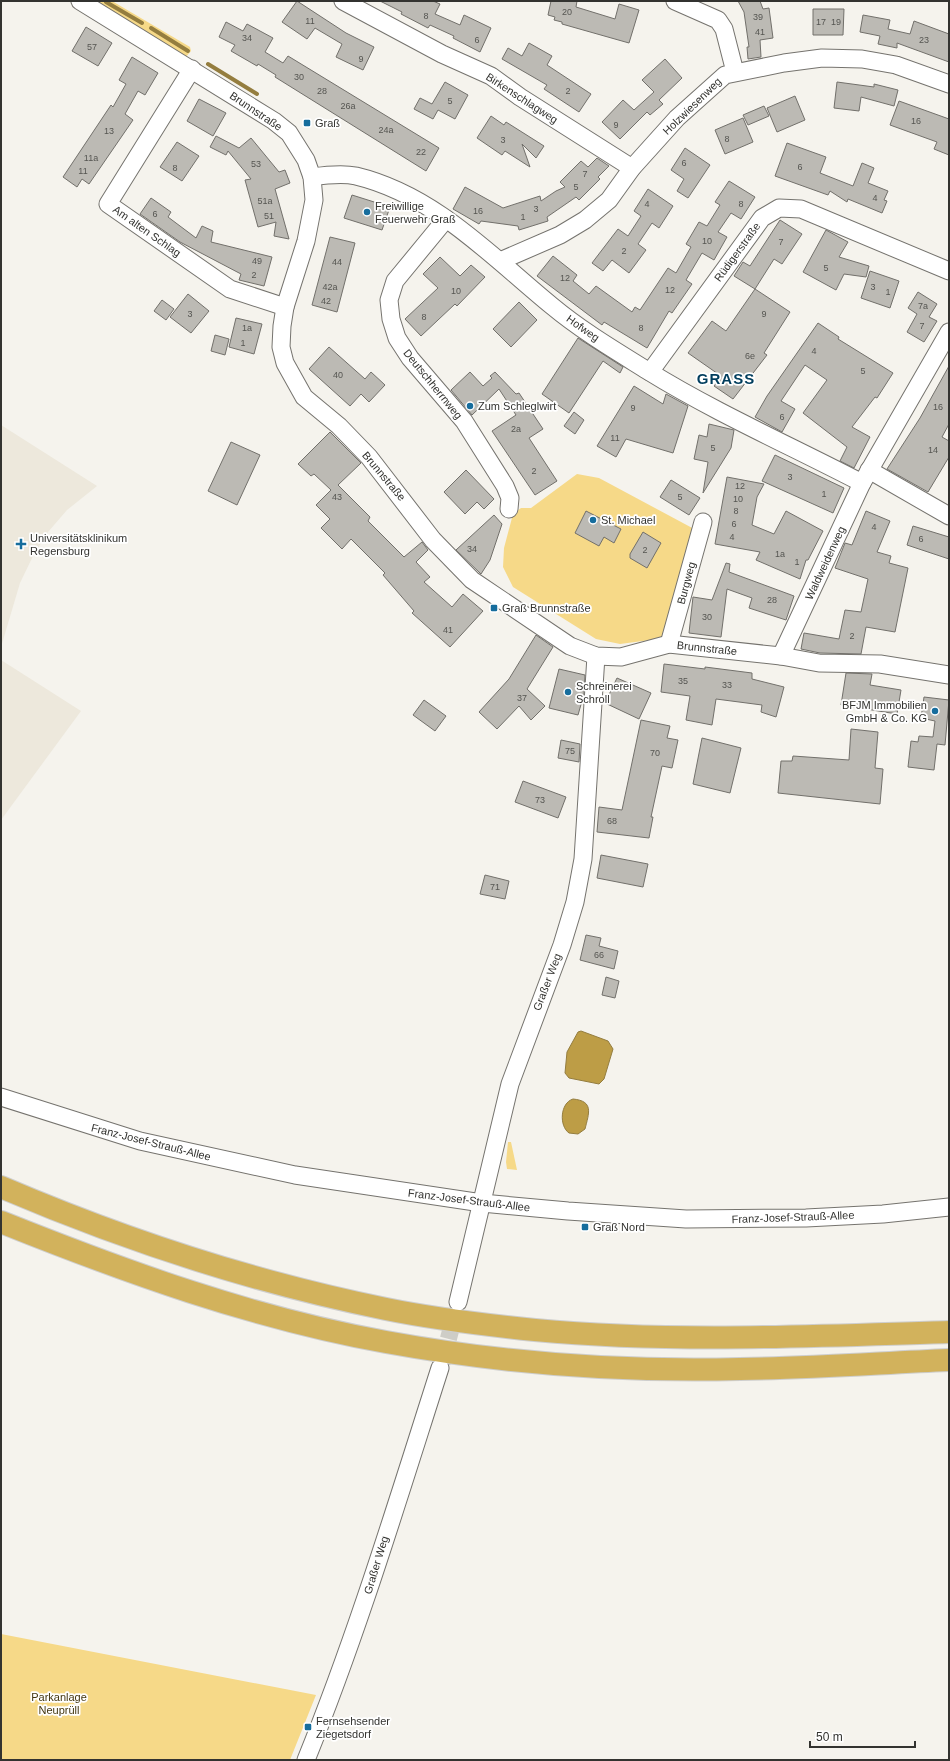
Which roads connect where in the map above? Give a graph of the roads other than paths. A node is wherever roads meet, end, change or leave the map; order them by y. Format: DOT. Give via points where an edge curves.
graph roads {
  1 [pos="80,1"];
  2 [pos="343,1"];
  3 [pos="675,1"];
  4 [pos="192,69"];
  5 [pos="735,72"];
  6 [pos="949,84"];
  7 [pos="632,168"];
  8 [pos="312,177"];
  9 [pos="446,219"];
  10 [pos="500,261"];
  11 [pos="949,271"];
  12 [pos="285,307"];
  13 [pos="949,332"];
  14 [pos="650,372"];
  15 [pos="866,476"];
  16 [pos="510,509"];
  17 [pos="949,516"];
  18 [pos="703,522"];
  19 [pos="669,644"];
  20 [pos="596,656"];
  21 [pos="781,656"];
  22 [pos="949,675"];
  23 [pos="1,1097"];
  24 [pos="1,1187"];
  25 [pos="482,1203"];
  26 [pos="949,1207"];
  27 [pos="1,1222"];
  28 [pos="458,1302"];
  29 [pos="949,1332"];
  30 [pos="949,1360"];
  31 [pos="440,1368"];
  32 [pos="306,1760"];
  1 -- 4 [label="street, Brunnstraße"];
  2 -- 7 [label="street, Birkenschlagweg" via="442,54 491,76"];
  3 -- 5 [label="street" via="718,20 724,29"];
  4 -- 8 [label="street, Brunnstraße" via="274,120 298,146"];
  4 -- 12 [label="street, Am alten Schlag" via="108,204 230,289"];
  5 -- 6 [label="street, Holzwiesenweg" via="822,58 862,59 896,65"];
  5 -- 7 [label="street, Holzwiesenweg" via="725,74 676,118"];
  7 -- 10 [label="street, Holzwiesenweg" via="609,200 585,220 560,236"];
  8 -- 9 [label="street, Hofweg" via="355,176 404,192"];
  8 -- 12 [label="street, Brunnstraße" via="312,220"];
  9 -- 10 [label="street, Hofweg"];
  9 -- 16 [label="street, Deutschherrnweg" via="395,281 390,300 391,319 398,338 410,358 464,421 505,486 510,498"];
  10 -- 14 [label="street, Hofweg" via="553,307"];
  11 -- 14 [label="street, Rüdigerstraße" via="801,209 779,208 762,218"];
  12 -- 20 [label="street, Brunnstraße" via="281,347 285,363 304,397 339,426 369,457 433,540 472,580 570,646"];
  13 -- 15 [label="street, Waldweidenweg"];
  14 -- 15 [label="street, Hofweg" via="696,398"];
  15 -- 17 [label="street"];
  15 -- 21 [label="street, Waldweidenweg"];
  18 -- 19 [label="street, Burgweg"];
  19 -- 20 [label="street, Brunnstraße" via="621,657"];
  19 -- 21 [label="street, Brunnstraße"];
  20 -- 25 [label="street, Graßer Weg" via="582,859 575,902 562,945 510,1084"];
  21 -- 22 [label="street, Brunnstraße" via="819,662 880,664"];
  23 -- 25 [label="street, Franz-Josef-Strauß-Allee" via="140,1141 295,1175"];
  24 -- 29 [label="highway" via="114,1232 244,1275 387,1309 468,1322 538,1330 674,1338"];
  25 -- 26 [label="street, Franz-Josef-Strauß-Allee" via="686,1219 806,1218"];
  25 -- 28 [label="street, Graßer Weg"];
  27 -- 30 [label="highway" via="202,1296 325,1329 429,1349 538,1362 677,1369 740,1369"];
  31 -- 32 [label="street, Graßer Weg" via="368,1592"];
}
